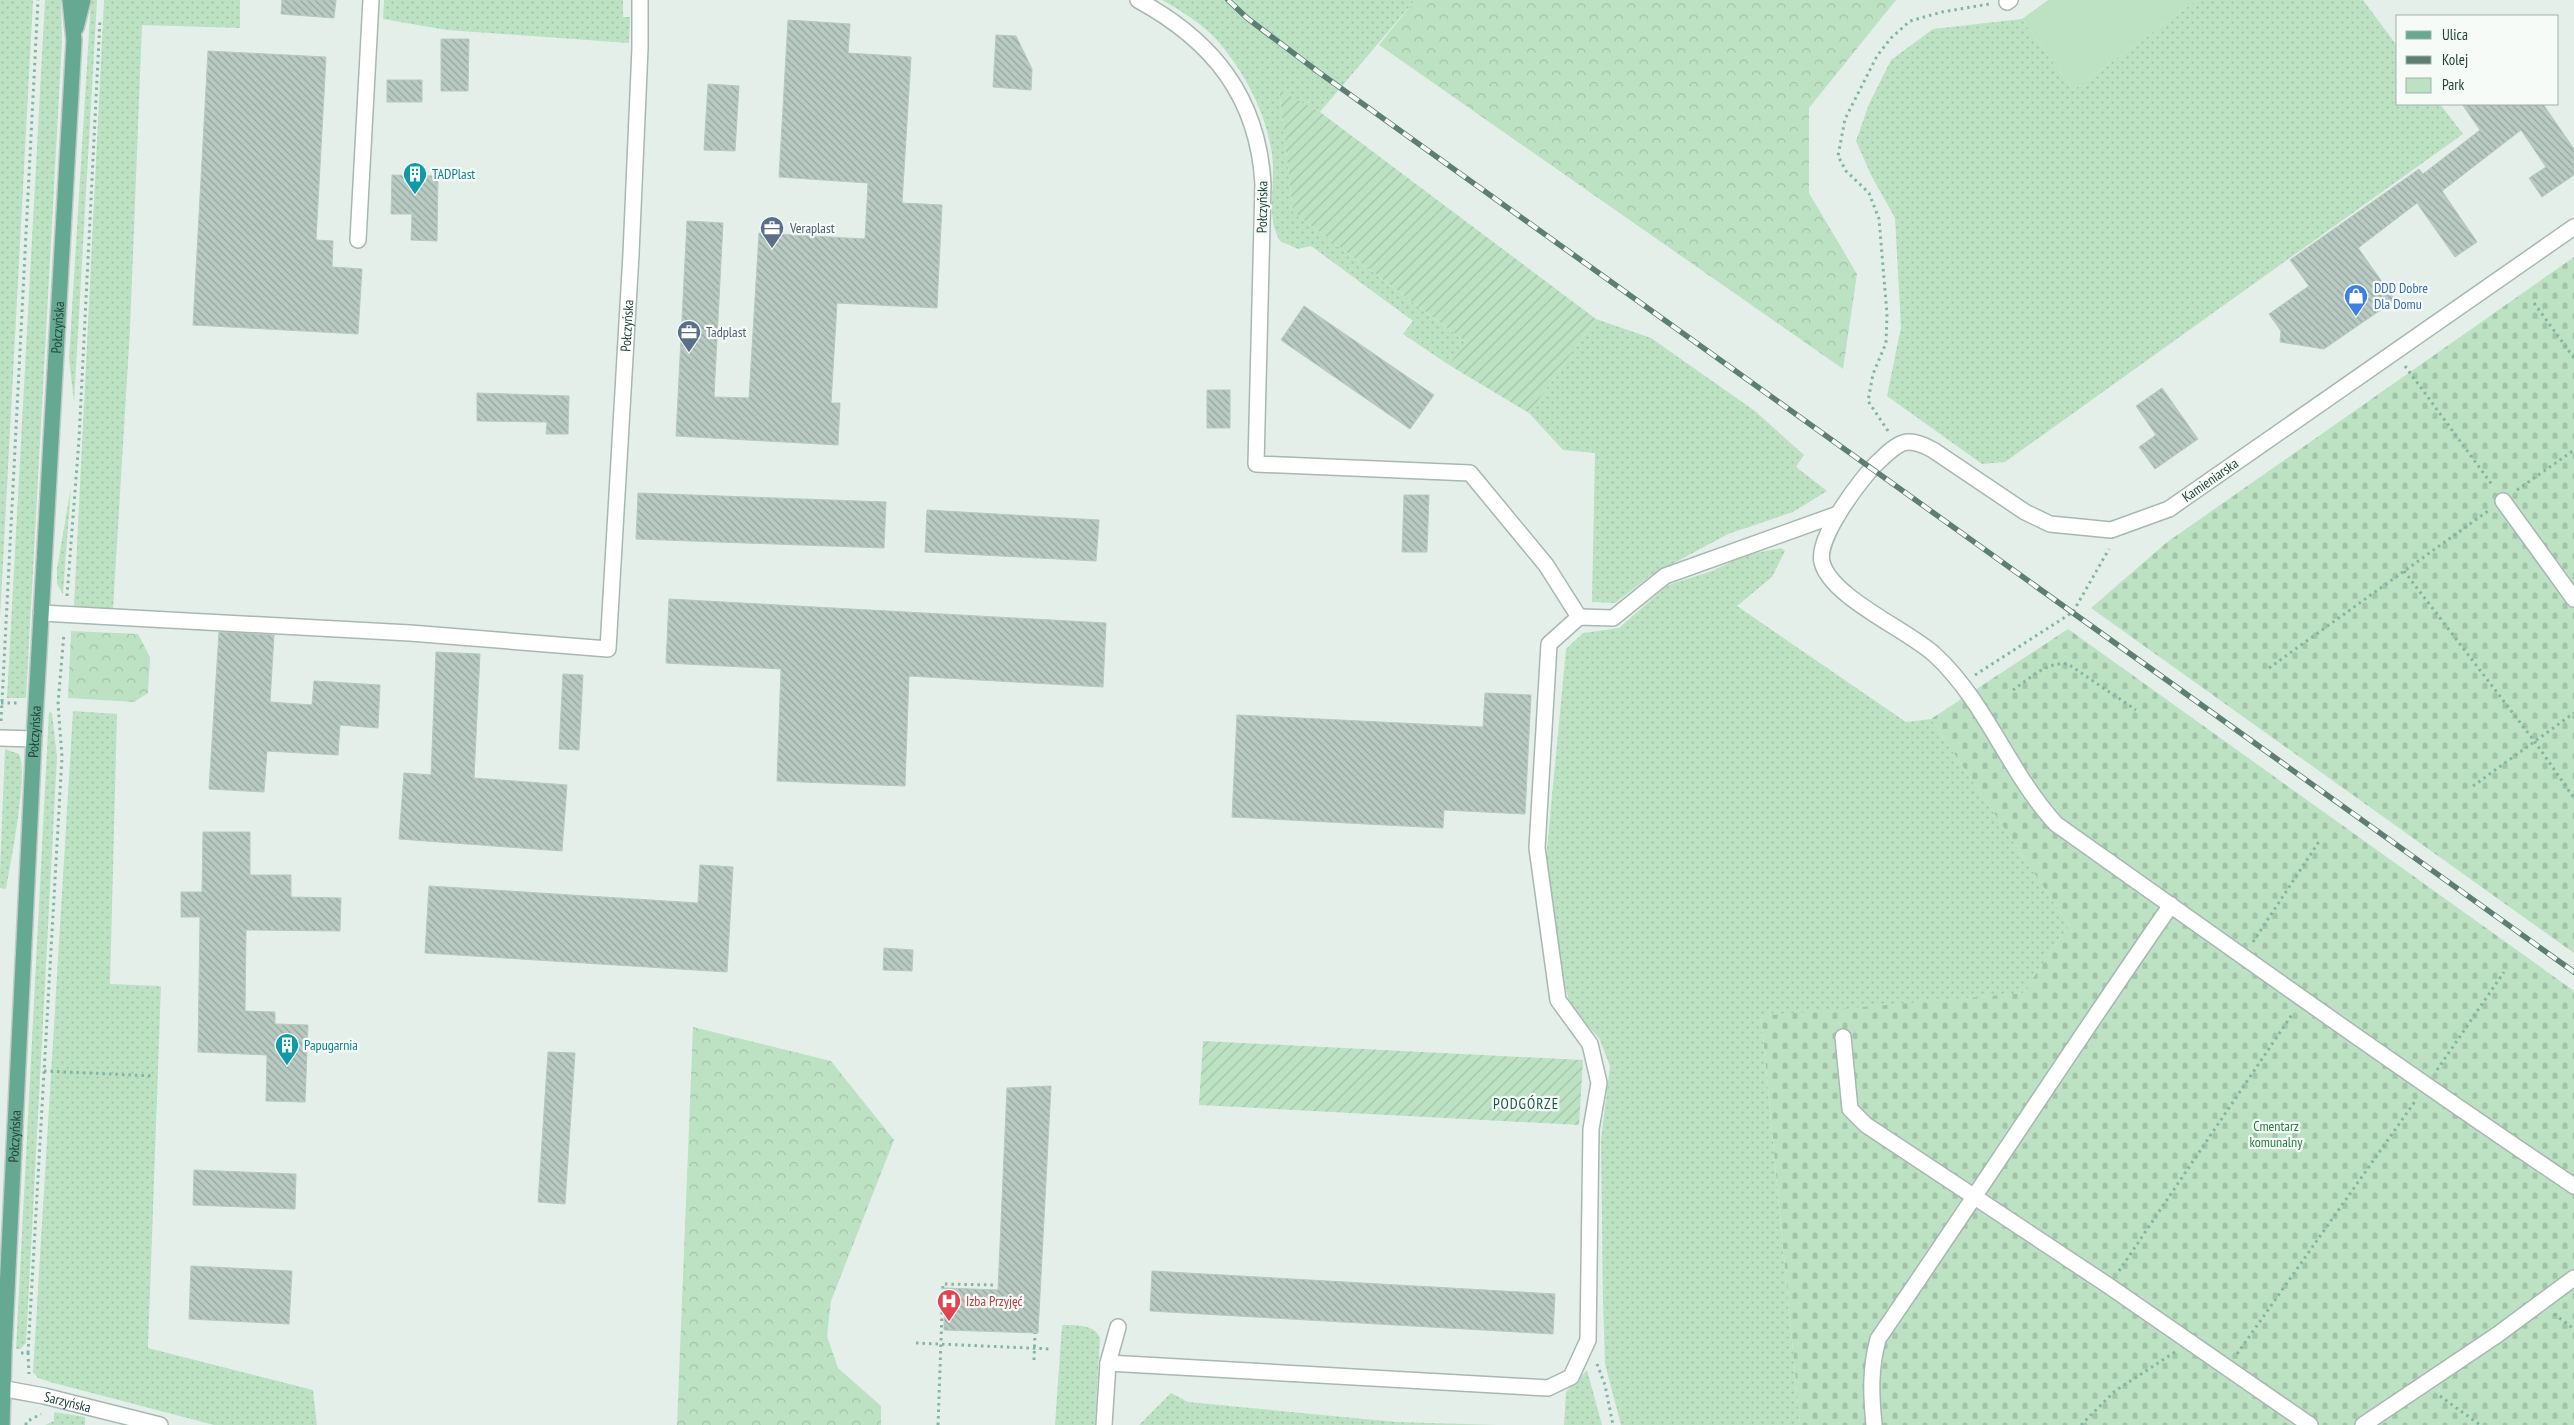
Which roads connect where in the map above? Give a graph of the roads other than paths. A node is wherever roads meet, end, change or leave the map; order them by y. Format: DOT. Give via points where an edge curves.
graph roads {
  1 [pos="70,0"];
  2 [pos="83,0"];
  3 [pos="371,0"];
  4 [pos="640,0"];
  5 [pos="1138,0"];
  6 [pos="74,40"];
  7 [pos="2574,227"];
  8 [pos="358,240"];
  9 [pos="2503,501"];
  10 [pos="1838,514"];
  11 [pos="2574,599"];
  12 [pos="41,613"];
  13 [pos="1579,617"];
  14 [pos="0,738"];
  15 [pos="34,739"];
  16 [pos="2171,905"];
  17 [pos="1843,1037"];
  18 [pos="2574,1186"];
  19 [pos="1975,1198"];
  20 [pos="2574,1278"];
  21 [pos="1118,1327"];
  22 [pos="1108,1363"];
  23 [pos="2,1389"];
  24 [pos="2,1425"];
  25 [pos="160,1425"];
  26 [pos="1104,1425"];
  27 [pos="1874,1425"];
  28 [pos="2310,1425"];
  29 [pos="2363,1425"];
  1 -- 6 [label="main road, Połczyńska"];
  2 -- 6 [label="main road, Połczyńska"];
  3 -- 8 [label="street"];
  4 -- 12 [label="street, Połczyńska" via="631,254 608,649 410,633"];
  5 -- 13 [label="street, Połczyńska" via="1192,36 1219,64 1240,97 1258,139 1263,184 1256,464 1470,473 1546,565"];
  6 -- 12 [label="main road, Połczyńska"];
  7 -- 10 [label="street, Kamieniarska" via="2169,509 2111,530 2050,524 2025,512 1919,442 1905,441 1897,444 1872,468"];
  9 -- 11 [label="street"];
  10 -- 13 [label="street" via="1665,576 1614,618"];
  10 -- 16 [label="street" via="1824,542 1821,561 1832,583 1934,654 1975,704 2036,803 2056,824"];
  12 -- 15 [label="main road, Połczyńska"];
  13 -- 22 [label="street" via="1549,644 1536,848 1558,1000 1590,1044 1600,1083 1591,1130 1588,1340 1571,1377 1548,1388"];
  14 -- 15 [label="street"];
  15 -- 23 [label="main road, Połczyńska"];
  16 -- 18 [label="street" via="2301,1000"];
  16 -- 19 [label="street" via="2073,1046"];
  17 -- 19 [label="street" via="1850,1109 1866,1125"];
  19 -- 27 [label="street" via="1878,1339 1870,1382"];
  19 -- 28 [label="street"];
  20 -- 29 [label="street" via="2497,1335"];
  21 -- 22 [label="street"];
  22 -- 26 [label="street"];
  23 -- 24 [label="main road, Połczyńska"];
  23 -- 25 [label="street, Sarzyńska"];
}
